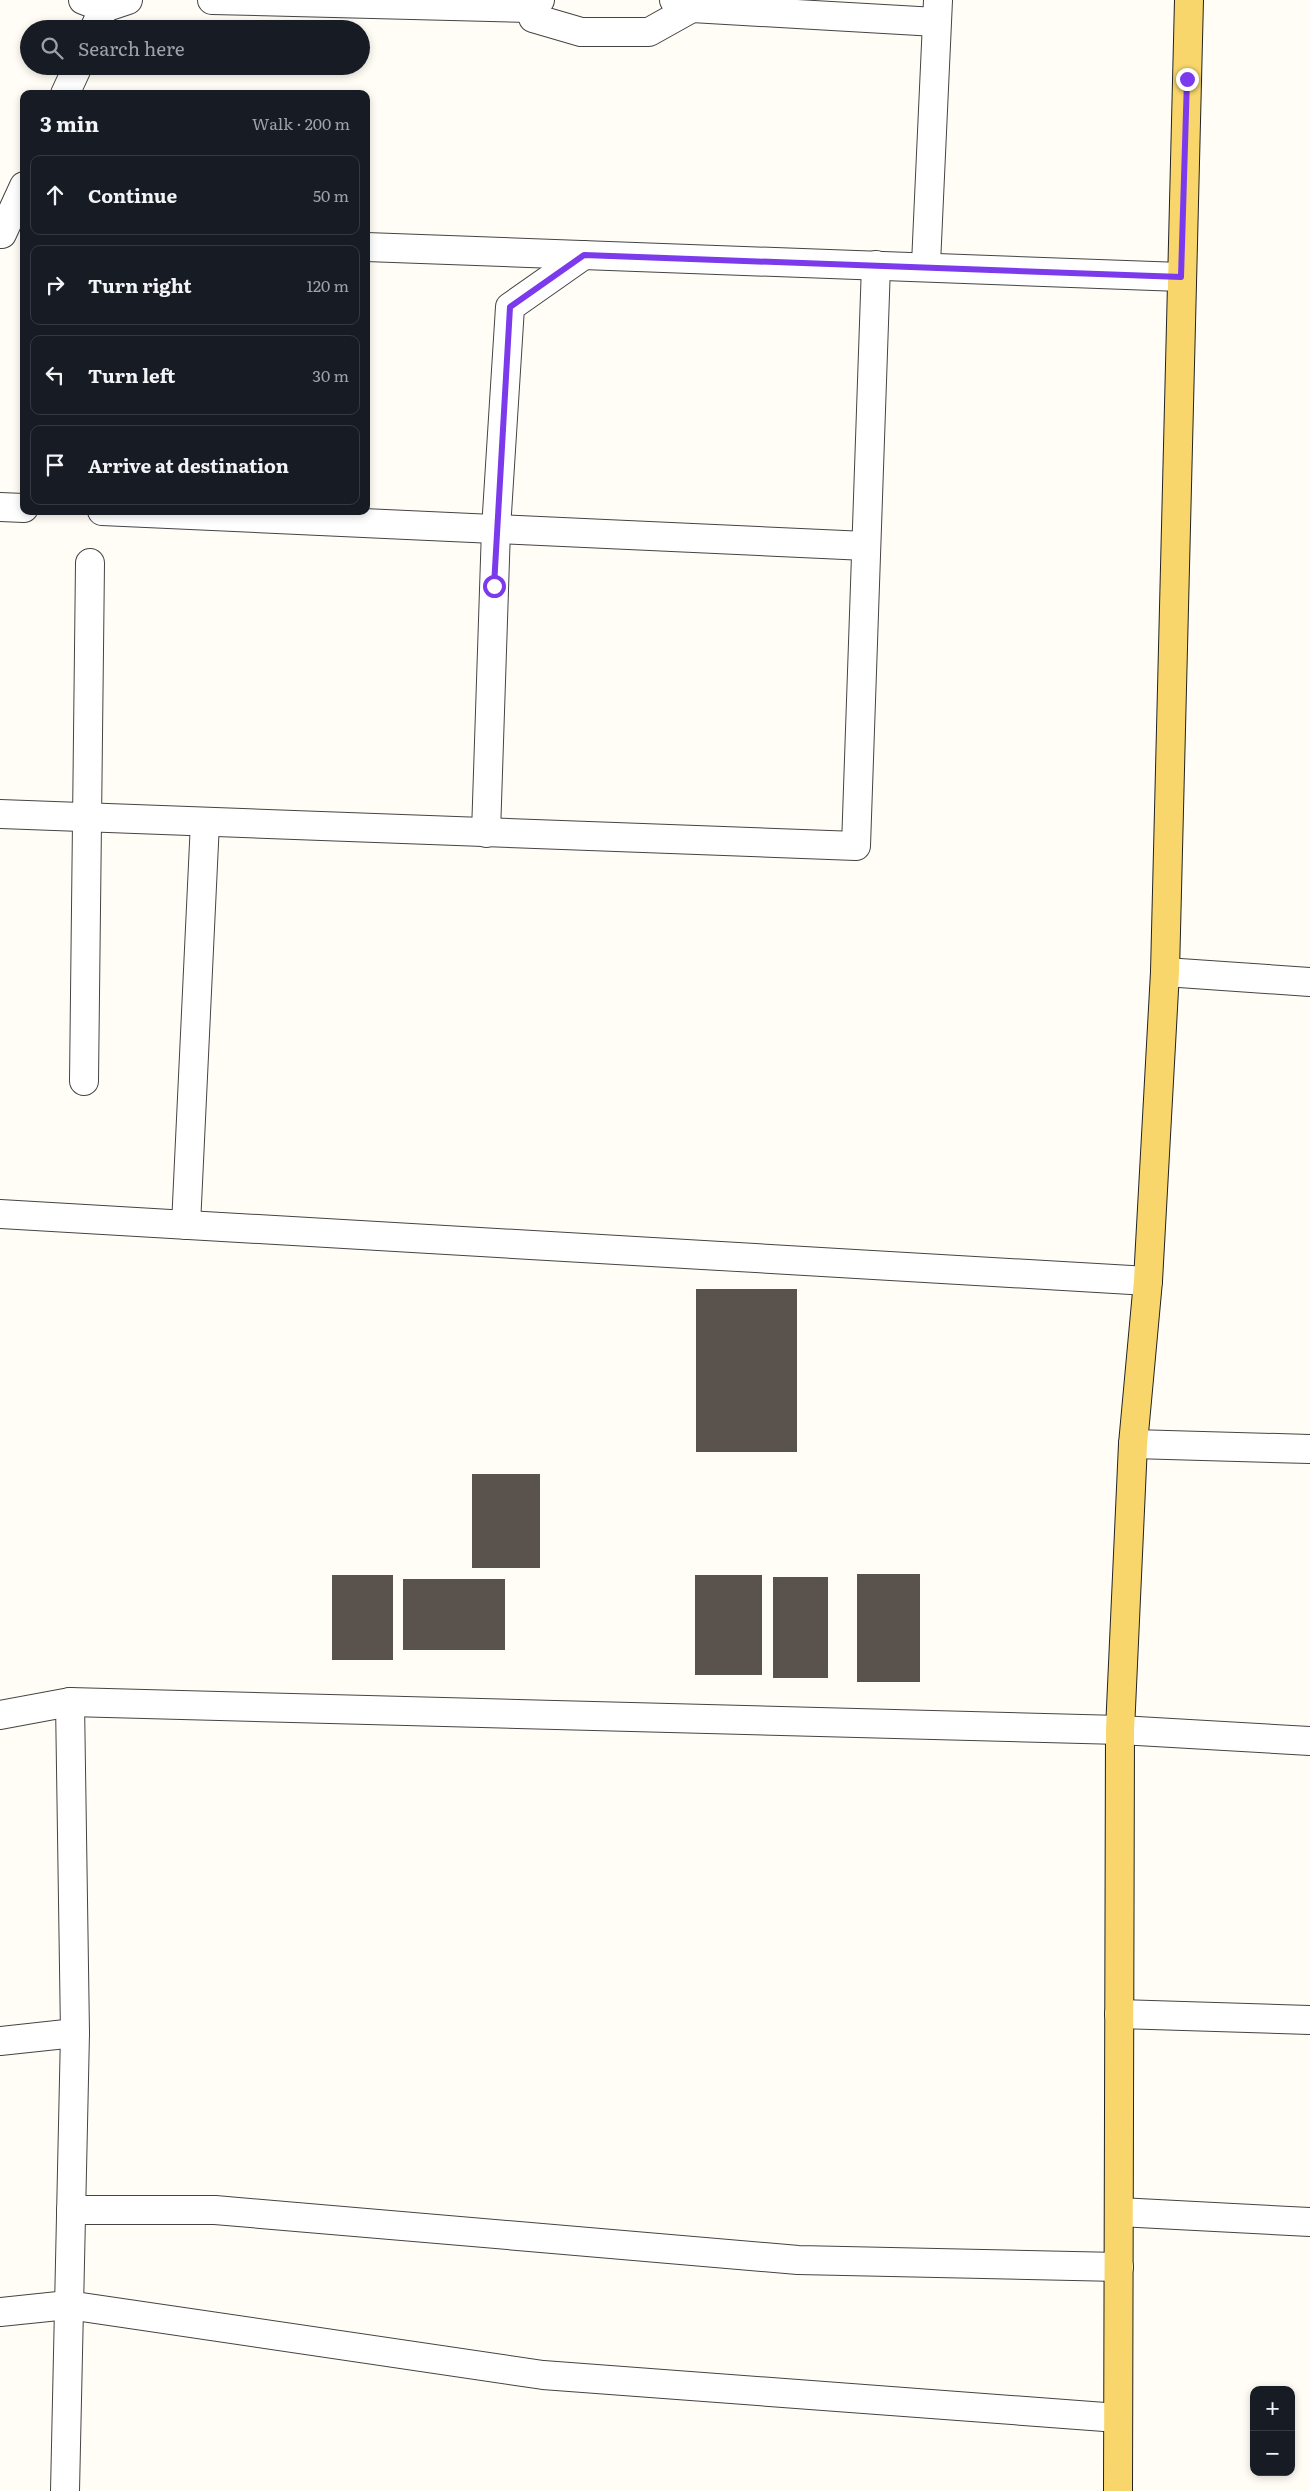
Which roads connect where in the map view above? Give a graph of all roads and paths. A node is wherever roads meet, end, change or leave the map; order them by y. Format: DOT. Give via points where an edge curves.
graph roads {
  1 [pos="212,0"];
  2 [pos="1189,0"];
  3 [pos="535,4"];
  4 [pos="683,4"];
  5 [pos="937,11"];
  6 [pos="74,75"];
  7 [pos="67,90"];
  8 [pos="20,199"];
  9 [pos="9,234"];
  10 [pos="370,247"];
  11 [pos="584,255"];
  12 [pos="876,265"];
  13 [pos="922,267"];
  14 [pos="1181,277"];
  15 [pos="0,507"];
  16 [pos="20,508"];
  17 [pos="190,515"];
  18 [pos="496,529"];
  19 [pos="866,546"];
  20 [pos="90,563"];
  21 [pos="0,814"];
  22 [pos="87,818"];
  23 [pos="205,822"];
  24 [pos="486,833"];
  25 [pos="1165,972"];
  26 [pos="1310,982"];
  27 [pos="84,1080"];
  28 [pos="0,1214"];
  29 [pos="186,1225"];
  30 [pos="1148,1281"];
  31 [pos="1133,1444"];
  32 [pos="1310,1449"];
  33 [pos="70,1702"];
  34 [pos="0,1715"];
  35 [pos="1120,1730"];
  36 [pos="1310,1741"];
  37 [pos="1119,2014"];
  38 [pos="1310,2020"];
  39 [pos="75,2034"];
  40 [pos="0,2041"];
  41 [pos="71,2210"];
  42 [pos="1119,2212"];
  43 [pos="1310,2222"];
  44 [pos="1119,2267"];
  45 [pos="68,2305"];
  46 [pos="0,2312"];
  47 [pos="1118,2418"];
  48 [pos="65,2491"];
  49 [pos="1118,2491"];
  1 -- 3 [label="street"];
  2 -- 14 [label="main road"];
  3 -- 4 [label="street" via="533,18 580,32 649,32"];
  4 -- 5 [label="street"];
  5 -- 13 [label="street" via="926,264"];
  6 -- 7 [label="street"];
  8 -- 9 [label="street"];
  10 -- 11 [label="street"];
  11 -- 12 [label="street"];
  11 -- 18 [label="street" via="510,307"];
  12 -- 13 [label="street"];
  12 -- 19 [label="street"];
  13 -- 14 [label="street"];
  14 -- 25 [label="main road"];
  15 -- 16 [label="street"];
  17 -- 18 [label="street"];
  18 -- 19 [label="street"];
  18 -- 24 [label="street"];
  19 -- 24 [label="street" via="856,846"];
  20 -- 22 [label="street"];
  21 -- 22 [label="street"];
  22 -- 23 [label="street"];
  22 -- 27 [label="street"];
  23 -- 24 [label="street"];
  23 -- 29 [label="street"];
  25 -- 26 [label="street"];
  25 -- 30 [label="main road"];
  28 -- 29 [label="street"];
  29 -- 30 [label="street"];
  30 -- 31 [label="main road"];
  31 -- 32 [label="street"];
  31 -- 35 [label="main road"];
  33 -- 34 [label="street"];
  33 -- 35 [label="street"];
  33 -- 39 [label="street"];
  35 -- 36 [label="street"];
  35 -- 37 [label="main road"];
  37 -- 38 [label="street"];
  37 -- 42 [label="main road"];
  39 -- 40 [label="street"];
  39 -- 41 [label="street"];
  41 -- 44 [label="street" via="215,2210 798,2260"];
  41 -- 45 [label="street"];
  42 -- 43 [label="street"];
  42 -- 44 [label="main road"];
  44 -- 47 [label="main road"];
  45 -- 46 [label="street"];
  45 -- 47 [label="street" via="543,2375"];
  45 -- 48 [label="street"];
  47 -- 49 [label="main road"];
}
